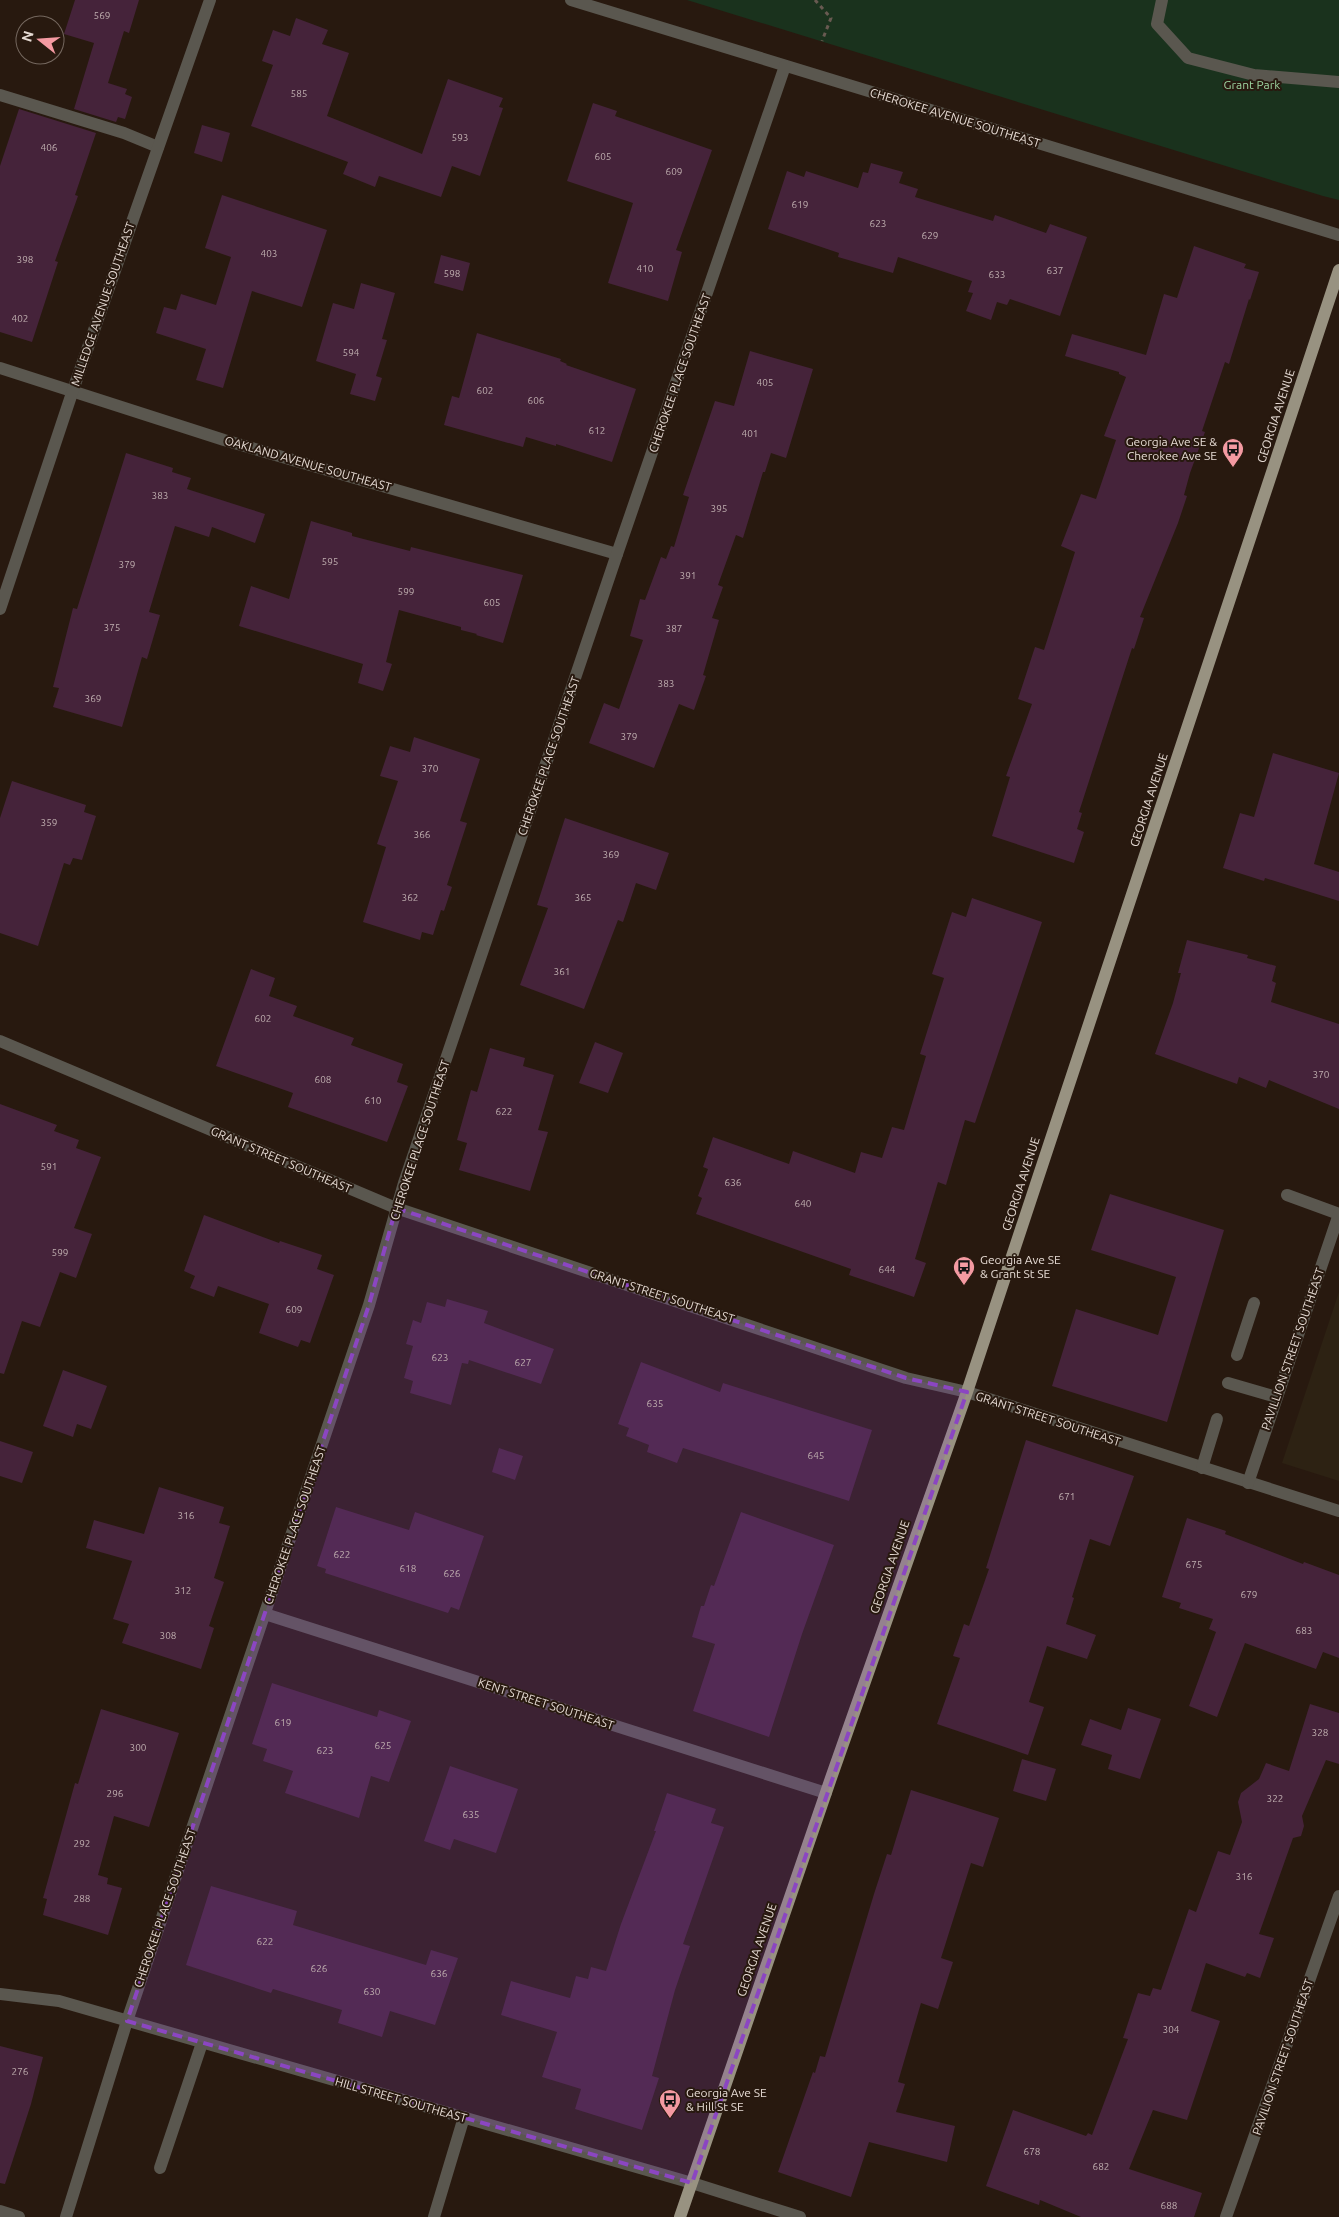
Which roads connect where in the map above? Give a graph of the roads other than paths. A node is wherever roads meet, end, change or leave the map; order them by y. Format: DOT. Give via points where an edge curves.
graph roads {
  1 [pos="210,0"];
  2 [pos="571,0"];
  3 [pos="1162,0"];
  4 [pos="785,66"];
  5 [pos="1339,82"];
  6 [pos="0,95"];
  7 [pos="158,147"];
  8 [pos="1339,235"];
  9 [pos="1339,270"];
  10 [pos="0,368"];
  11 [pos="73,390"];
  12 [pos="617,554"];
  13 [pos="0,609"];
  14 [pos="0,1041"];
  15 [pos="1287,1195"];
  16 [pos="396,1208"];
  17 [pos="1339,1214"];
  18 [pos="1254,1303"];
  19 [pos="1237,1355"];
  20 [pos="1228,1383"];
  21 [pos="967,1392"];
  22 [pos="1276,1397"];
  23 [pos="1217,1419"];
  24 [pos="1202,1468"];
  25 [pos="1248,1483"];
  26 [pos="1339,1511"];
  27 [pos="265,1614"];
  28 [pos="826,1793"];
  29 [pos="1339,1896"];
  30 [pos="0,1994"];
  31 [pos="127,2021"];
  32 [pos="202,2043"];
  33 [pos="464,2117"];
  34 [pos="160,2168"];
  35 [pos="692,2183"];
  36 [pos="0,2211"];
  37 [pos="19,2217"];
  38 [pos="66,2217"];
  39 [pos="434,2217"];
  40 [pos="680,2217"];
  41 [pos="800,2217"];
  42 [pos="1226,2217"];
  1 -- 7 [label="street, MILLEDGE AVENUE SOUTHEAST"];
  2 -- 4 [label="street, CHEROKEE AVENUE SOUTHEAST"];
  3 -- 5 [label="street" via="1157,24 1188,58 1254,75"];
  4 -- 8 [label="street, CHEROKEE AVENUE SOUTHEAST"];
  4 -- 12 [label="street, CHEROKEE PLACE SOUTHEAST"];
  6 -- 7 [label="street" via="124,133"];
  7 -- 11 [label="street, MILLEDGE AVENUE SOUTHEAST"];
  9 -- 21 [label="main road, GEORGIA AVENUE"];
  10 -- 11 [label="street, OAKLAND AVENUE SOUTHEAST"];
  11 -- 12 [label="street, OAKLAND AVENUE SOUTHEAST" via="224,440"];
  11 -- 13 [label="street, MILLEDGE AVENUE SOUTHEAST"];
  12 -- 16 [label="street, CHEROKEE PLACE SOUTHEAST"];
  14 -- 16 [label="street, GRANT STREET SOUTHEAST"];
  15 -- 17 [label="street"];
  16 -- 21 [label="street, GRANT STREET SOUTHEAST" via="906,1378"];
  16 -- 27 [label="street, CHEROKEE PLACE SOUTHEAST" via="369,1306"];
  17 -- 22 [label="street, PAVILLION STREET SOUTHEAST"];
  18 -- 19 [label="street"];
  20 -- 22 [label="street"];
  21 -- 24 [label="street, GRANT STREET SOUTHEAST"];
  21 -- 28 [label="main road, GEORGIA AVENUE"];
  22 -- 25 [label="street, PAVILLION STREET SOUTHEAST"];
  23 -- 24 [label="street"];
  24 -- 25 [label="street, GRANT STREET SOUTHEAST"];
  25 -- 26 [label="street, GRANT STREET SOUTHEAST"];
  27 -- 28 [label="street, KENT STREET SOUTHEAST"];
  27 -- 31 [label="street, CHEROKEE PLACE SOUTHEAST"];
  28 -- 35 [label="main road, GEORGIA AVENUE"];
  29 -- 42 [label="street, PAVILION STREET SOUTHEAST"];
  30 -- 31 [label="street, HILL STREET SOUTHEAST" via="59,2001"];
  31 -- 32 [label="street, HILL STREET SOUTHEAST"];
  31 -- 38 [label="street, CHEROKEE PLACE SOUTHEAST"];
  32 -- 33 [label="street, HILL STREET SOUTHEAST"];
  32 -- 34 [label="street"];
  33 -- 35 [label="street, HILL STREET SOUTHEAST"];
  33 -- 39 [label="street"];
  35 -- 40 [label="main road, GEORGIA AVENUE"];
  35 -- 41 [label="street, HILL STREET SOUTHEAST"];
  36 -- 37 [label="street"];
}
